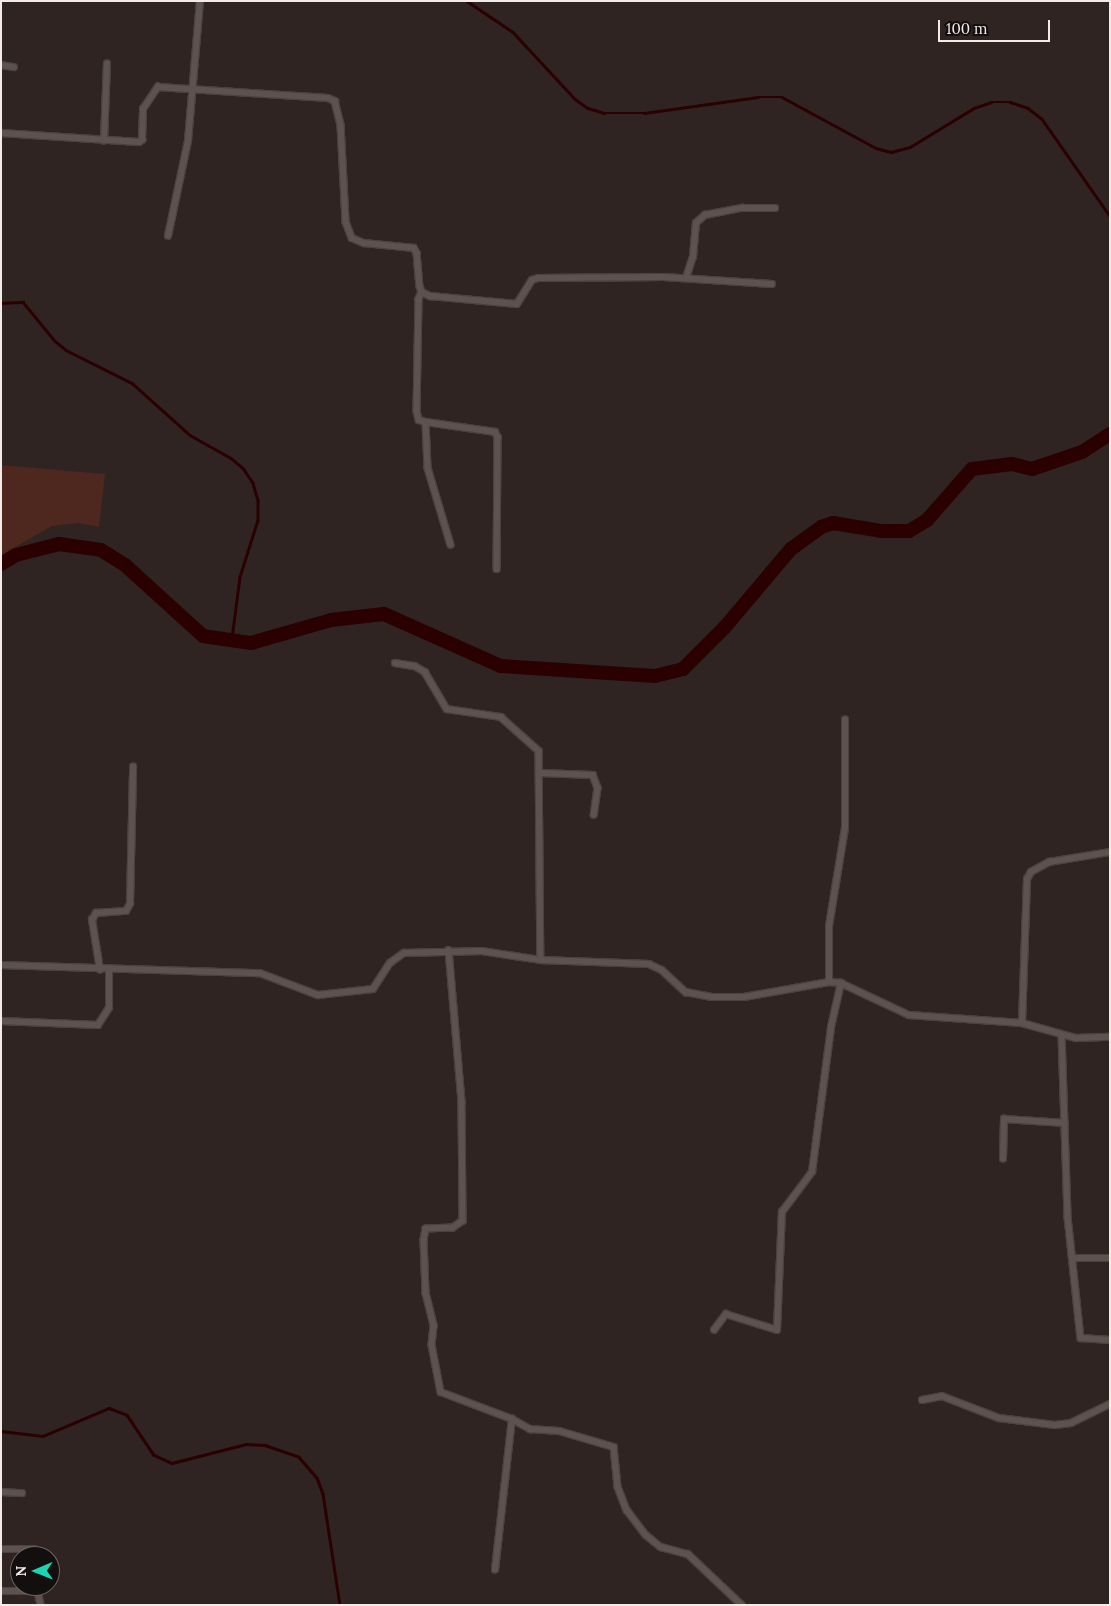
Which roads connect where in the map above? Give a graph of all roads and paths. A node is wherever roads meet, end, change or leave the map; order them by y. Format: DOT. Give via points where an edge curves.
graph roads {
  1 [pos="200,1"];
  2 [pos="107,64"];
  3 [pos="1,66"];
  4 [pos="14,67"];
  5 [pos="194,89"];
  6 [pos="1,133"];
  7 [pos="104,141"];
  8 [pos="775,208"];
  9 [pos="168,236"];
  10 [pos="686,278"];
  11 [pos="772,284"];
  12 [pos="422,292"];
  13 [pos="426,422"];
  14 [pos="451,545"];
  15 [pos="497,569"];
  16 [pos="395,663"];
  17 [pos="845,720"];
  18 [pos="133,767"];
  19 [pos="540,773"];
  20 [pos="594,815"];
  21 [pos="1110,852"];
  22 [pos="449,950"];
  23 [pos="541,960"];
  24 [pos="1,965"];
  25 [pos="100,970"];
  26 [pos="109,970"];
  27 [pos="829,982"];
  28 [pos="841,983"];
  29 [pos="1,1020"];
  30 [pos="1022,1023"];
  31 [pos="1062,1035"];
  32 [pos="1110,1037"];
  33 [pos="1065,1123"];
  34 [pos="1003,1159"];
  35 [pos="1075,1258"];
  36 [pos="1110,1258"];
  37 [pos="714,1330"];
  38 [pos="1110,1340"];
  39 [pos="922,1400"];
  40 [pos="1110,1404"];
  41 [pos="512,1419"];
  42 [pos="1,1492"];
  43 [pos="22,1493"];
  44 [pos="496,1570"];
  45 [pos="1,1591"];
  46 [pos="41,1605"];
  47 [pos="742,1605"];
  1 -- 5 [label="street"];
  2 -- 7 [label="street"];
  3 -- 4 [label="street"];
  5 -- 7 [label="street" via="158,87 143,110 141,141"];
  5 -- 9 [label="street" via="188,141"];
  5 -- 12 [label="street" via="335,101 341,125 346,222 352,238 364,243 414,248"];
  6 -- 7 [label="street"];
  8 -- 10 [label="street" via="742,208 705,215 696,223"];
  10 -- 11 [label="street"];
  10 -- 12 [label="street" via="538,278 532,280 517,304 430,296"];
  12 -- 13 [label="street" via="419,299 416,411 419,420"];
  13 -- 14 [label="street" via="428,468"];
  13 -- 15 [label="street" via="495,432 498,437"];
  16 -- 19 [label="street" via="415,666 425,672 447,709 501,717 539,751"];
  17 -- 27 [label="street" via="845,828 829,926"];
  18 -- 25 [label="street" via="130,904 126,911 96,913 92,920"];
  19 -- 20 [label="street" via="593,775 598,788"];
  19 -- 23 [label="street"];
  21 -- 30 [label="street" via="1049,862 1031,872 1027,879"];
  22 -- 23 [label="street" via="482,951"];
  22 -- 26 [label="street" via="404,953 390,963 377,986 361,993 312,994 260,973"];
  22 -- 41 [label="street" via="462,1102 463,1221 453,1228 426,1230 426,1293 434,1326 432,1345 441,1392"];
  23 -- 27 [label="street" via="656,966 686,992 712,997 744,997"];
  24 -- 25 [label="street"];
  25 -- 26 [label="street"];
  26 -- 29 [label="street" via="109,1008 98,1025"];
  27 -- 28 [label="street"];
  28 -- 30 [label="street" via="909,1015"];
  28 -- 37 [label="street" via="831,1027 812,1172 782,1212 777,1330 726,1314"];
  30 -- 31 [label="street"];
  31 -- 32 [label="street"];
  31 -- 33 [label="street"];
  33 -- 34 [label="street" via="1004,1119"];
  33 -- 35 [label="street" via="1070,1243"];
  35 -- 36 [label="street"];
  35 -- 38 [label="street" via="1081,1338"];
  39 -- 40 [label="street" via="942,1396 998,1418 1055,1425 1071,1422"];
  41 -- 44 [label="street"];
  41 -- 47 [label="street" via="530,1429 559,1431 614,1447 618,1486 627,1510 646,1535 661,1547 688,1554"];
  42 -- 43 [label="street"];
  45 -- 46 [label="street" via="38,1591"];
}
